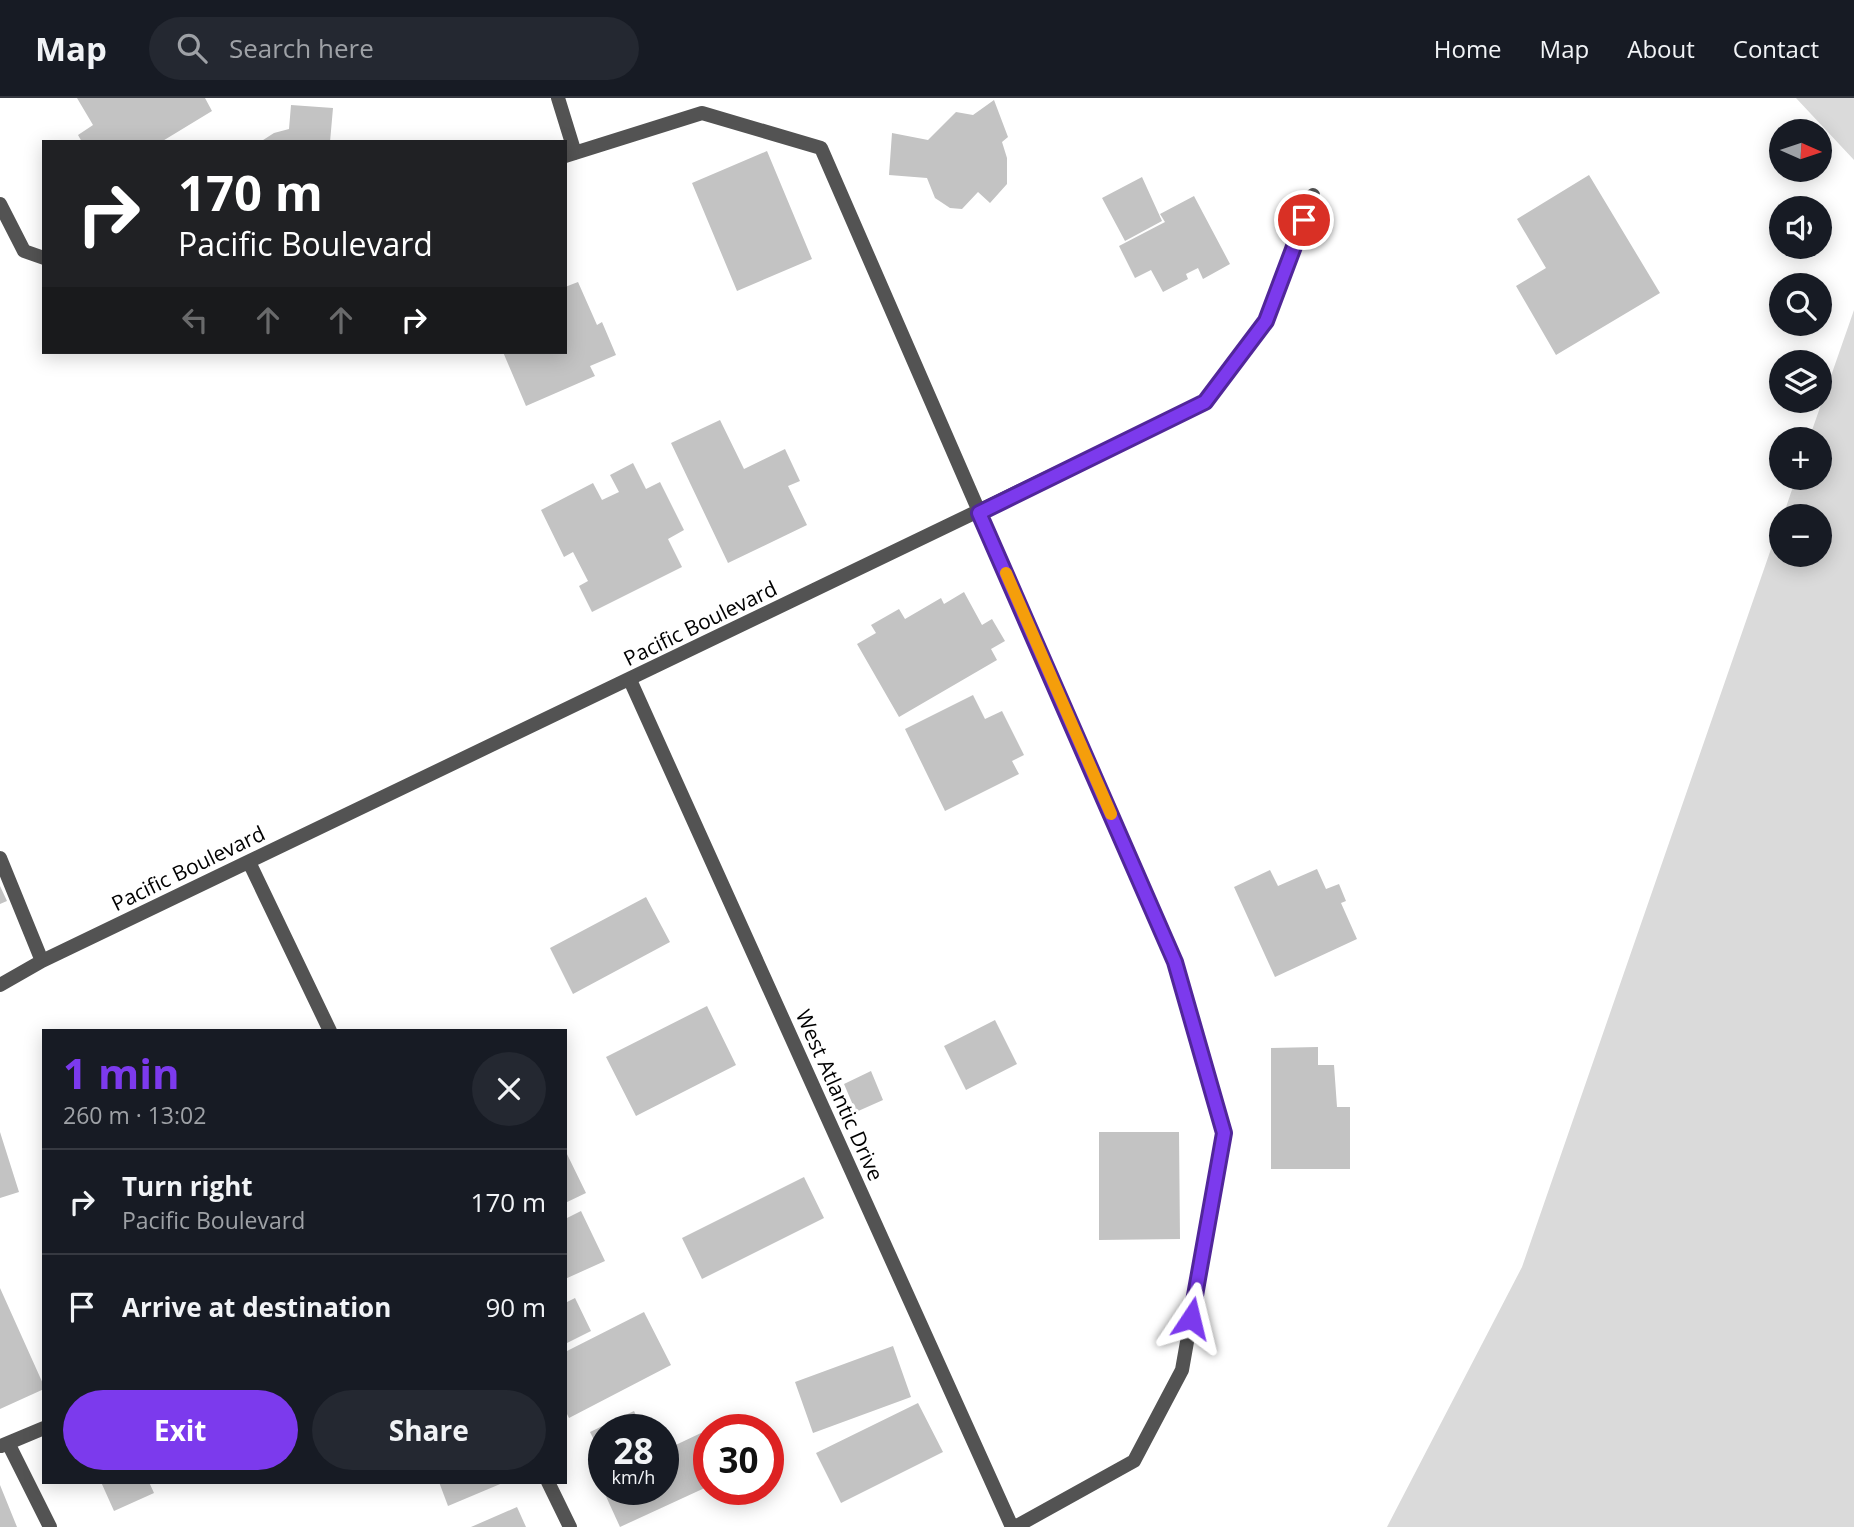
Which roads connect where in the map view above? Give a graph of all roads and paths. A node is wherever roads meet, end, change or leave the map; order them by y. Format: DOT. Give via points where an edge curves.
graph roads {
  1 [pos="558,98"];
  2 [pos="570,154"];
  3 [pos="1313,195"];
  4 [pos="0,204"];
  5 [pos="42,257"];
  6 [pos="979,513"];
  7 [pos="630,680"];
  8 [pos="0,858"];
  9 [pos="249,862"];
  10 [pos="42,961"];
  11 [pos="0,985"];
  12 [pos="329,1029"];
  13 [pos="42,1429"];
  14 [pos="4,1446"];
  15 [pos="549,1484"];
  16 [pos="50,1527"];
  17 [pos="570,1527"];
  18 [pos="1013,1527"];
  1 -- 2 [label="street"];
  2 -- 6 [label="street" via="702,113 821,148"];
  3 -- 6 [label="street, Pacific Boulevard" via="1266,321 1205,402"];
  4 -- 5 [label="street" via="24,251"];
  6 -- 7 [label="street, Pacific Boulevard"];
  6 -- 18 [label="street" via="1175,962 1224,1133 1182,1370 1140,1450 1134,1461"];
  7 -- 9 [label="street, Pacific Boulevard"];
  7 -- 18 [label="street, West Atlantic Drive"];
  8 -- 10 [label="street"];
  9 -- 10 [label="street, Pacific Boulevard"];
  9 -- 12 [label="street"];
  10 -- 11 [label="street, Pacific Boulevard"];
  13 -- 14 [label="street"];
  14 -- 16 [label="street"];
  15 -- 17 [label="street"];
}
